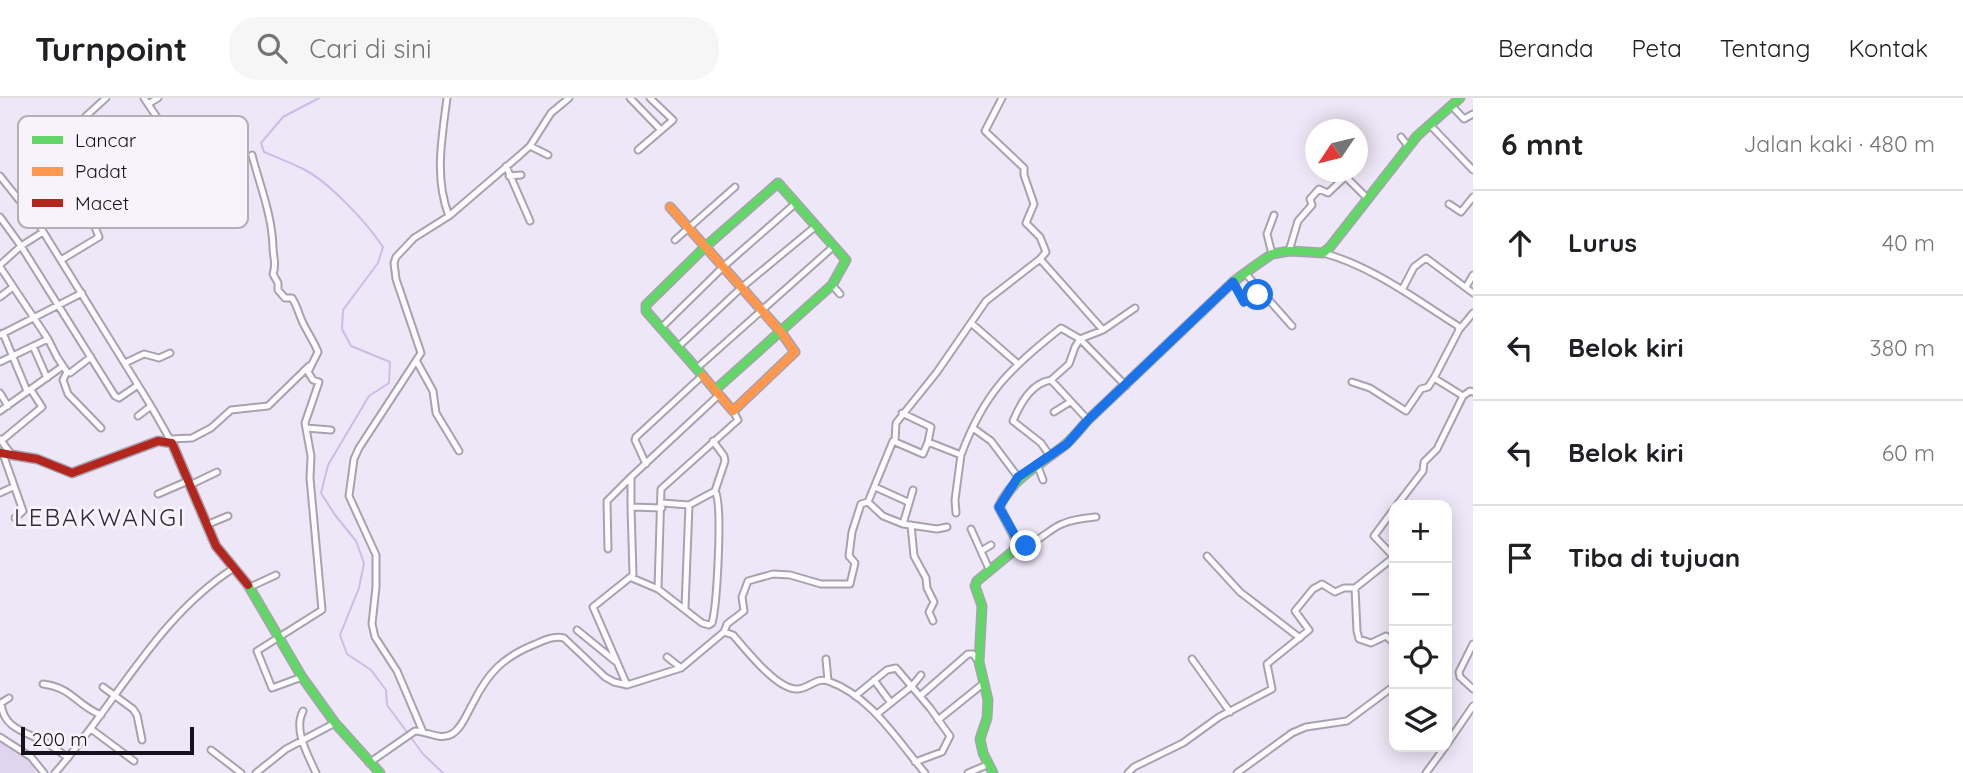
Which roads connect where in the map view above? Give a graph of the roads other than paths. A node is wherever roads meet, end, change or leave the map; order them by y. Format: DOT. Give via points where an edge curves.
graph roads {
  1 [pos="106,98"];
  2 [pos="158,98"];
  3 [pos="447,98"];
  4 [pos="629,98"];
  5 [pos="650,98"];
  6 [pos="1002,98"];
  7 [pos="1460,98"];
  8 [pos="564,99"];
  9 [pos="146,101"];
  10 [pos="1451,105"];
  11 [pos="1473,114"];
  12 [pos="86,116"];
  13 [pos="156,116"];
  14 [pos="1430,125"];
  15 [pos="659,128"];
  16 [pos="1401,137"];
  17 [pos="530,146"];
  18 [pos="1408,146"];
  19 [pos="638,150"];
  20 [pos="252,155"];
  21 [pos="548,155"];
  22 [pos="506,166"];
  23 [pos="1473,170"];
  24 [pos="521,175"];
  25 [pos="0,176"];
  26 [pos="509,176"];
  27 [pos="1337,182"];
  28 [pos="1351,182"];
  29 [pos="735,187"];
  30 [pos="1473,197"];
  31 [pos="18,199"];
  32 [pos="1367,199"];
  33 [pos="796,204"];
  34 [pos="1449,204"];
  35 [pos="670,207"];
  36 [pos="1274,215"];
  37 [pos="449,216"];
  38 [pos="0,217"];
  39 [pos="530,221"];
  40 [pos="816,226"];
  41 [pos="41,228"];
  42 [pos="95,228"];
  43 [pos="688,228"];
  44 [pos="43,232"];
  45 [pos="676,240"];
  46 [pos="21,246"];
  47 [pos="834,246"];
  48 [pos="705,247"];
  49 [pos="1289,251"];
  50 [pos="1324,253"];
  51 [pos="1272,254"];
  52 [pos="1040,259"];
  53 [pos="61,260"];
  54 [pos="1,263"];
  55 [pos="723,267"];
  56 [pos="1245,273"];
  57 [pos="1473,275"];
  58 [pos="1233,282"];
  59 [pos="832,285"];
  60 [pos="13,286"];
  61 [pos="1466,287"];
  62 [pos="741,288"];
  63 [pos="1402,290"];
  64 [pos="82,293"];
  65 [pos="1261,293"];
  66 [pos="1473,293"];
  67 [pos="840,294"];
  68 [pos="0,296"];
  69 [pos="59,306"];
  70 [pos="1135,308"];
  71 [pos="762,312"];
  72 [pos="1473,313"];
  73 [pos="34,317"];
  74 [pos="971,323"];
  75 [pos="1292,326"];
  76 [pos="661,328"];
  77 [pos="1103,330"];
  78 [pos="1459,330"];
  79 [pos="779,331"];
  80 [pos="1,334"];
  81 [pos="48,339"];
  82 [pos="1080,339"];
  83 [pos="33,346"];
  84 [pos="678,347"];
  85 [pos="170,353"];
  86 [pos="13,356"];
  87 [pos="91,357"];
  88 [pos="0,362"];
  89 [pos="417,362"];
  90 [pos="125,363"];
  91 [pos="1017,363"];
  92 [pos="62,366"];
  93 [pos="309,366"];
  94 [pos="700,371"];
  95 [pos="67,372"];
  96 [pos="47,378"];
  97 [pos="1434,378"];
  98 [pos="1051,380"];
  99 [pos="1352,382"];
  100 [pos="138,385"];
  101 [pos="1126,386"];
  102 [pos="29,391"];
  103 [pos="0,393"];
  104 [pos="717,393"];
  105 [pos="1473,393"];
  106 [pos="1463,396"];
  107 [pos="1070,402"];
  108 [pos="8,406"];
  109 [pos="152,406"];
  110 [pos="0,411"];
  111 [pos="733,411"];
  112 [pos="1054,412"];
  113 [pos="902,413"];
  114 [pos="138,416"];
  115 [pos="1088,420"];
  116 [pos="101,428"];
  117 [pos="306,428"];
  118 [pos="974,428"];
  119 [pos="331,430"];
  120 [pos="1,440"];
  121 [pos="171,441"];
  122 [pos="713,441"];
  123 [pos="895,441"];
  124 [pos="928,442"];
  125 [pos="458,451"];
  126 [pos="5,454"];
  127 [pos="961,455"];
  128 [pos="1050,456"];
  129 [pos="646,464"];
  130 [pos="1037,464"];
  131 [pos="217,472"];
  132 [pos="631,477"];
  133 [pos="1018,477"];
  134 [pos="1044,480"];
  135 [pos="189,483"];
  136 [pos="13,487"];
  137 [pos="875,487"];
  138 [pos="912,490"];
  139 [pos="715,491"];
  140 [pos="0,493"];
  141 [pos="158,494"];
  142 [pos="1401,500"];
  143 [pos="868,502"];
  144 [pos="908,502"];
  145 [pos="662,505"];
  146 [pos="689,505"];
  147 [pos="631,507"];
  148 [pos="366,510"];
  149 [pos="355,511"];
  150 [pos="956,513"];
  151 [pos="228,516"];
  152 [pos="1389,516"];
  153 [pos="1096,517"];
  154 [pos="15,518"];
  155 [pos="903,524"];
  156 [pos="911,525"];
  157 [pos="206,526"];
  158 [pos="947,527"];
  159 [pos="971,530"];
  160 [pos="991,545"];
  161 [pos="1017,545"];
  162 [pos="608,549"];
  163 [pos="981,551"];
  164 [pos="1389,552"];
  165 [pos="1207,556"];
  166 [pos="1389,561"];
  167 [pos="234,568"];
  168 [pos="989,569"];
  169 [pos="276,575"];
  170 [pos="632,578"];
  171 [pos="254,585"];
  172 [pos="1355,588"];
  173 [pos="658,589"];
  174 [pos="685,608"];
  175 [pos="933,621"];
  176 [pos="577,629"];
  177 [pos="725,631"];
  178 [pos="280,637"];
  179 [pos="1300,638"];
  180 [pos="1389,638"];
  181 [pos="1473,644"];
  182 [pos="667,657"];
  183 [pos="826,659"];
  184 [pos="1192,659"];
  185 [pos="979,662"];
  186 [pos="617,663"];
  187 [pos="681,668"];
  188 [pos="921,675"];
  189 [pos="302,677"];
  190 [pos="874,680"];
  191 [pos="828,681"];
  192 [pos="984,683"];
  193 [pos="43,684"];
  194 [pos="627,685"];
  195 [pos="912,686"];
  196 [pos="103,687"];
  197 [pos="1391,689"];
  198 [pos="1473,689"];
  199 [pos="116,695"];
  200 [pos="855,696"];
  201 [pos="920,696"];
  202 [pos="9,698"];
  203 [pos="891,703"];
  204 [pos="1473,706"];
  205 [pos="303,711"];
  206 [pos="1230,712"];
  207 [pos="877,714"];
  208 [pos="101,715"];
  209 [pos="938,720"];
  210 [pos="335,723"];
  211 [pos="90,729"];
  212 [pos="424,732"];
  213 [pos="1452,736"];
  214 [pos="0,737"];
  215 [pos="142,740"];
  216 [pos="302,741"];
  217 [pos="211,750"];
  218 [pos="1441,752"];
  219 [pos="68,758"];
  220 [pos="134,761"];
  221 [pos="915,762"];
  222 [pos="369,763"];
  223 [pos="987,765"];
  224 [pos="44,773"];
  225 [pos="55,773"];
  226 [pos="241,773"];
  227 [pos="256,773"];
  228 [pos="316,773"];
  229 [pos="380,773"];
  230 [pos="925,773"];
  231 [pos="968,773"];
  232 [pos="993,773"];
  233 [pos="1128,773"];
  234 [pos="1237,773"];
  235 [pos="1426,773"];
  1 -- 12 [label="street"];
  2 -- 9 [label="street"];
  3 -- 37 [label="street" via="440,172"];
  4 -- 15 [label="street"];
  5 -- 19 [label="street" via="673,120"];
  6 -- 52 [label="street" via="985,131 1024,168 1034,204 1026,223 1040,237 1046,252"];
  7 -- 10 [label="street"];
  8 -- 17 [label="street"];
  9 -- 13 [label="street"];
  10 -- 11 [label="street" via="1464,119"];
  10 -- 14 [label="street"];
  14 -- 18 [label="street"];
  14 -- 23 [label="street"];
  16 -- 18 [label="street"];
  17 -- 21 [label="street"];
  17 -- 22 [label="street"];
  18 -- 32 [label="street"];
  20 -- 93 [label="street" via="273,228 273,274 278,290 297,305 318,352"];
  22 -- 26 [label="street"];
  22 -- 37 [label="street"];
  24 -- 26 [label="street"];
  25 -- 31 [label="street"];
  26 -- 39 [label="street"];
  27 -- 49 [label="street" via="1328,193 1319,189 1312,195 1312,205 1298,221"];
  28 -- 32 [label="street"];
  29 -- 43 [label="street"];
  30 -- 34 [label="street" via="1461,212"];
  32 -- 50 [label="street"];
  33 -- 40 [label="street"];
  33 -- 48 [label="street" via="778,183"];
  33 -- 55 [label="street"];
  35 -- 43 [label="street"];
  36 -- 51 [label="street" via="1267,234"];
  37 -- 89 [label="street" via="414,239 394,263 422,349"];
  38 -- 46 [label="street"];
  40 -- 47 [label="street"];
  40 -- 62 [label="street"];
  41 -- 44 [label="street"];
  42 -- 53 [label="street" via="99,237"];
  43 -- 45 [label="street"];
  43 -- 48 [label="street"];
  44 -- 46 [label="street"];
  44 -- 53 [label="street"];
  46 -- 54 [label="street"];
  46 -- 69 [label="street"];
  47 -- 59 [label="street" via="846,260"];
  47 -- 71 [label="street"];
  48 -- 55 [label="street"];
  48 -- 76 [label="street" via="646,305"];
  49 -- 50 [label="street"];
  49 -- 51 [label="street"];
  50 -- 63 [label="street"];
  51 -- 56 [label="street"];
  52 -- 74 [label="street" via="988,300"];
  52 -- 77 [label="street"];
  53 -- 64 [label="street"];
  54 -- 60 [label="street"];
  55 -- 62 [label="street"];
  55 -- 76 [label="street"];
  56 -- 58 [label="street"];
  56 -- 65 [label="street"];
  57 -- 61 [label="street"];
  58 -- 65 [label="street" via="1244,302"];
  58 -- 101 [label="street"];
  59 -- 67 [label="street"];
  59 -- 79 [label="street"];
  60 -- 68 [label="street"];
  60 -- 73 [label="street"];
  61 -- 63 [label="street" via="1426,258 1414,267"];
  61 -- 66 [label="street"];
  62 -- 71 [label="street"];
  62 -- 84 [label="street"];
  63 -- 78 [label="street"];
  64 -- 69 [label="street"];
  64 -- 90 [label="street"];
  65 -- 75 [label="street"];
  69 -- 73 [label="street"];
  69 -- 87 [label="street"];
  70 -- 77 [label="street"];
  71 -- 79 [label="street"];
  71 -- 94 [label="street"];
  72 -- 78 [label="street"];
  73 -- 80 [label="street"];
  73 -- 81 [label="street"];
  74 -- 91 [label="street"];
  74 -- 113 [label="street"];
  76 -- 84 [label="street"];
  77 -- 82 [label="street"];
  78 -- 97 [label="street"];
  79 -- 104 [label="street"];
  79 -- 111 [label="street" via="794,355"];
  80 -- 86 [label="street"];
  81 -- 83 [label="street"];
  81 -- 92 [label="street"];
  82 -- 91 [label="street" via="1061,328"];
  82 -- 98 [label="street" via="1069,363"];
  82 -- 101 [label="street"];
  83 -- 86 [label="street"];
  83 -- 96 [label="street"];
  84 -- 94 [label="street"];
  85 -- 90 [label="street" via="159,358 144,354"];
  86 -- 88 [label="street"];
  86 -- 102 [label="street"];
  87 -- 95 [label="street"];
  87 -- 100 [label="street" via="117,397"];
  89 -- 125 [label="street" via="433,391 436,413"];
  89 -- 149 [label="street" via="356,454 349,496"];
  90 -- 100 [label="street"];
  91 -- 118 [label="street" via="996,386"];
  92 -- 95 [label="street"];
  92 -- 96 [label="street"];
  93 -- 117 [label="street" via="310,377 319,382 305,417"];
  93 -- 121 [label="street" via="268,406 231,410 192,438"];
  94 -- 104 [label="street"];
  94 -- 129 [label="street" via="636,436"];
  95 -- 116 [label="street" via="63,380 68,394"];
  96 -- 102 [label="street"];
  97 -- 99 [label="street" via="1406,411"];
  97 -- 106 [label="street"];
  98 -- 107 [label="street"];
  98 -- 128 [label="street" via="1029,393 1013,421"];
  100 -- 109 [label="street"];
  101 -- 115 [label="street"];
  102 -- 108 [label="street"];
  102 -- 120 [label="street" via="41,408"];
  103 -- 108 [label="street"];
  104 -- 111 [label="street"];
  104 -- 129 [label="street"];
  105 -- 106 [label="street"];
  106 -- 142 [label="street" via="1434,453"];
  107 -- 112 [label="street"];
  107 -- 115 [label="street"];
  108 -- 110 [label="street"];
  109 -- 114 [label="street"];
  109 -- 121 [label="street"];
  111 -- 122 [label="street" via="738,420"];
  113 -- 123 [label="street" via="895,424"];
  113 -- 124 [label="street" via="931,427"];
  115 -- 128 [label="street"];
  117 -- 119 [label="street"];
  117 -- 178 [label="street" via="322,610"];
  118 -- 127 [label="street"];
  118 -- 133 [label="street" via="991,440"];
  120 -- 126 [label="street"];
  121 -- 126 [label="street" via="158,441 72,473 37,459"];
  121 -- 135 [label="street"];
  122 -- 139 [label="street" via="725,459"];
  122 -- 145 [label="street" via="663,485"];
  123 -- 124 [label="street" via="923,454"];
  123 -- 137 [label="street"];
  124 -- 127 [label="street"];
  126 -- 136 [label="street"];
  127 -- 150 [label="street"];
  128 -- 130 [label="street"];
  129 -- 132 [label="street"];
  130 -- 133 [label="street"];
  130 -- 134 [label="street"];
  131 -- 135 [label="street"];
  132 -- 147 [label="street"];
  132 -- 162 [label="street" via="607,501"];
  133 -- 161 [label="street" via="999,507"];
  135 -- 141 [label="street"];
  135 -- 157 [label="street"];
  136 -- 140 [label="street"];
  136 -- 154 [label="street" via="23,512"];
  137 -- 143 [label="street"];
  137 -- 144 [label="street"];
  138 -- 144 [label="street"];
  139 -- 146 [label="street"];
  139 -- 174 [label="street" via="719,525 712,623 702,623"];
  143 -- 155 [label="street" via="883,516"];
  143 -- 177 [label="street" via="860,504 851,536 849,556 855,563 850,583 826,585 790,575 766,575 746,583 744,610"];
  144 -- 155 [label="street"];
  145 -- 146 [label="street"];
  145 -- 147 [label="street"];
  145 -- 173 [label="street"];
  146 -- 174 [label="street"];
  147 -- 170 [label="street"];
  148 -- 149 [label="street"];
  149 -- 212 [label="street" via="376,555 375,637 397,671"];
  151 -- 157 [label="street"];
  152 -- 164 [label="street" via="1374,536"];
  153 -- 161 [label="street" via="1066,522 1029,545"];
  155 -- 156 [label="street"];
  156 -- 158 [label="street" via="937,530"];
  156 -- 175 [label="street" via="914,556 934,603 929,612"];
  157 -- 167 [label="street"];
  159 -- 163 [label="street"];
  160 -- 163 [label="street"];
  161 -- 168 [label="street" via="1003,562"];
  163 -- 168 [label="street"];
  165 -- 179 [label="street" via="1240,592"];
  166 -- 172 [label="street"];
  167 -- 171 [label="street"];
  167 -- 199 [label="street" via="185,606"];
  168 -- 185 [label="street" via="975,586 982,606"];
  169 -- 171 [label="street"];
  170 -- 173 [label="street"];
  170 -- 186 [label="street" via="593,607"];
  171 -- 178 [label="street"];
  172 -- 179 [label="street" via="1335,592 1325,584 1315,587 1295,612 1309,628"];
  172 -- 180 [label="street" via="1359,639 1371,643"];
  173 -- 174 [label="street"];
  176 -- 186 [label="street"];
  177 -- 187 [label="street"];
  177 -- 191 [label="street" via="781,684 792,689"];
  178 -- 189 [label="street"];
  178 -- 189 [label="street" via="257,651 269,685 272,688"];
  179 -- 206 [label="street" via="1267,664 1272,689"];
  181 -- 198 [label="street" via="1459,672"];
  182 -- 187 [label="street"];
  183 -- 191 [label="street"];
  184 -- 206 [label="street"];
  185 -- 192 [label="street"];
  185 -- 201 [label="street" via="968,654"];
  186 -- 194 [label="street"];
  187 -- 194 [label="street"];
  188 -- 195 [label="street"];
  189 -- 210 [label="street"];
  190 -- 195 [label="street" via="894,667"];
  190 -- 200 [label="street"];
  190 -- 203 [label="street"];
  191 -- 200 [label="street"];
  192 -- 209 [label="street"];
  192 -- 223 [label="street" via="988,705 980,739"];
  193 -- 208 [label="street" via="63,688"];
  194 -- 212 [label="street" via="605,677 564,638 555,637 499,664 451,735"];
  195 -- 201 [label="street"];
  195 -- 203 [label="street"];
  196 -- 199 [label="street"];
  197 -- 234 [label="street" via="1347,721 1292,733"];
  199 -- 208 [label="street"];
  199 -- 215 [label="street" via="136,712"];
  200 -- 207 [label="street"];
  201 -- 209 [label="street"];
  202 -- 219 [label="street" via="1,703 1,709 16,730"];
  203 -- 207 [label="street"];
  204 -- 213 [label="street"];
  205 -- 216 [label="street"];
  206 -- 233 [label="street"];
  207 -- 221 [label="street"];
  208 -- 211 [label="street"];
  209 -- 221 [label="street" via="950,739 943,752"];
  210 -- 216 [label="street"];
  210 -- 222 [label="street"];
  211 -- 219 [label="street"];
  211 -- 220 [label="street"];
  212 -- 222 [label="street" via="409,734"];
  214 -- 224 [label="street" via="31,757"];
  216 -- 227 [label="street"];
  216 -- 228 [label="street"];
  217 -- 226 [label="street"];
  218 -- 235 [label="street"];
  219 -- 225 [label="street"];
  221 -- 230 [label="street"];
  222 -- 229 [label="street"];
  223 -- 231 [label="street"];
  223 -- 232 [label="street"];
}
